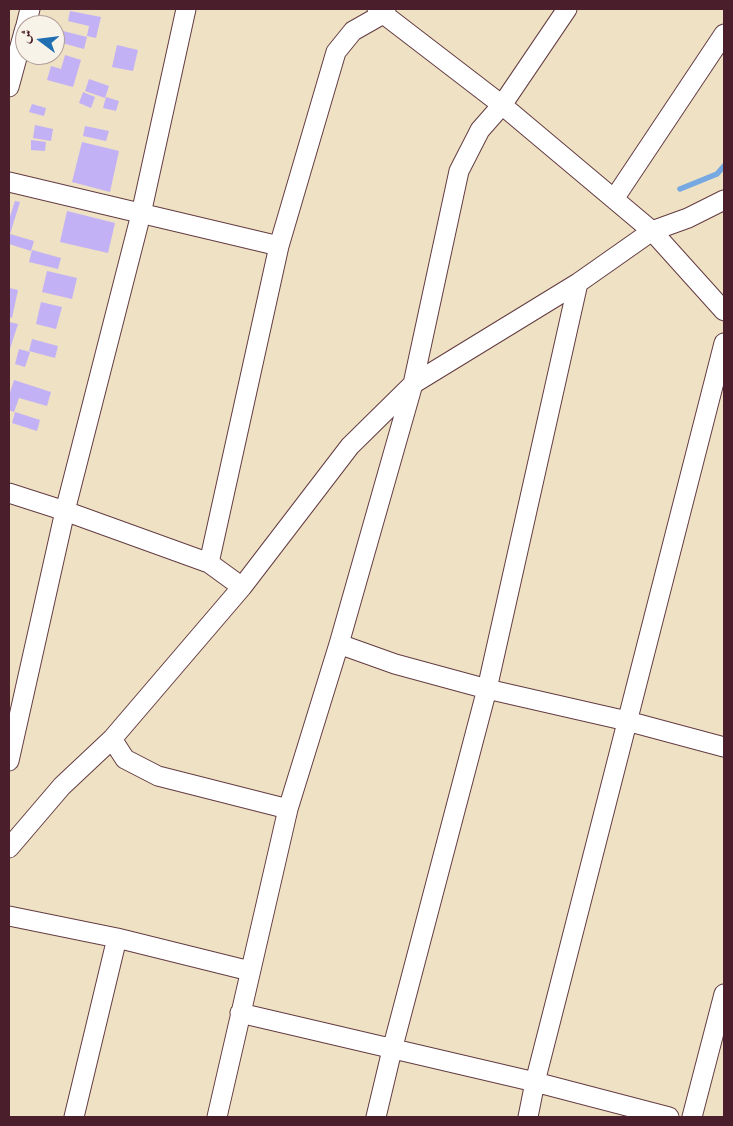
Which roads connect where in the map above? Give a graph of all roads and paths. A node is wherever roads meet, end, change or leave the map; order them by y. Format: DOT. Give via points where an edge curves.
graph roads {
  1 [pos="186,9"];
  2 [pos="567,9"];
  3 [pos="382,10"];
  4 [pos="724,34"];
  5 [pos="15,64"];
  6 [pos="9,87"];
  7 [pos="502,105"];
  8 [pos="9,182"];
  9 [pos="614,199"];
  10 [pos="724,200"];
  11 [pos="141,214"];
  12 [pos="652,231"];
  13 [pos="279,246"];
  14 [pos="578,283"];
  15 [pos="724,311"];
  16 [pos="724,343"];
  17 [pos="412,384"];
  18 [pos="9,493"];
  19 [pos="65,511"];
  20 [pos="209,563"];
  21 [pos="242,587"];
  22 [pos="339,644"];
  23 [pos="487,689"];
  24 [pos="627,721"];
  25 [pos="112,739"];
  26 [pos="724,747"];
  27 [pos="9,761"];
  28 [pos="288,809"];
  29 [pos="9,848"];
  30 [pos="9,916"];
  31 [pos="116,938"];
  32 [pos="250,971"];
  33 [pos="724,994"];
  34 [pos="240,1013"];
  35 [pos="392,1050"];
  36 [pos="535,1082"];
  37 [pos="74,1117"];
  38 [pos="216,1117"];
  39 [pos="376,1117"];
  40 [pos="528,1117"];
  41 [pos="669,1117"];
  42 [pos="692,1117"];
  1 -- 11 [label="street"];
  2 -- 7 [label="street"];
  3 -- 7 [label="street"];
  3 -- 13 [label="street" via="354,32 336,52"];
  4 -- 9 [label="street"];
  5 -- 6 [label="street"];
  7 -- 9 [label="street"];
  7 -- 17 [label="street" via="480,130 459,171"];
  8 -- 11 [label="street"];
  9 -- 12 [label="street"];
  10 -- 12 [label="street"];
  11 -- 13 [label="street"];
  11 -- 19 [label="street"];
  12 -- 14 [label="street"];
  12 -- 15 [label="street"];
  13 -- 20 [label="street"];
  14 -- 17 [label="street"];
  14 -- 23 [label="street"];
  16 -- 24 [label="street"];
  17 -- 21 [label="street" via="350,446"];
  17 -- 22 [label="street"];
  18 -- 19 [label="street"];
  19 -- 20 [label="street"];
  19 -- 27 [label="street"];
  20 -- 21 [label="street"];
  21 -- 25 [label="street"];
  22 -- 23 [label="street" via="395,664"];
  22 -- 28 [label="street"];
  23 -- 24 [label="street"];
  23 -- 35 [label="street"];
  24 -- 26 [label="street"];
  24 -- 36 [label="street"];
  25 -- 28 [label="street" via="125,759 158,776"];
  25 -- 29 [label="street" via="62,786"];
  28 -- 32 [label="street"];
  30 -- 31 [label="street"];
  31 -- 32 [label="street"];
  31 -- 37 [label="street"];
  32 -- 34 [label="street"];
  33 -- 42 [label="street"];
  34 -- 35 [label="street"];
  34 -- 38 [label="street"];
  35 -- 36 [label="street"];
  35 -- 39 [label="street"];
  36 -- 40 [label="street"];
  36 -- 41 [label="street"];
}
